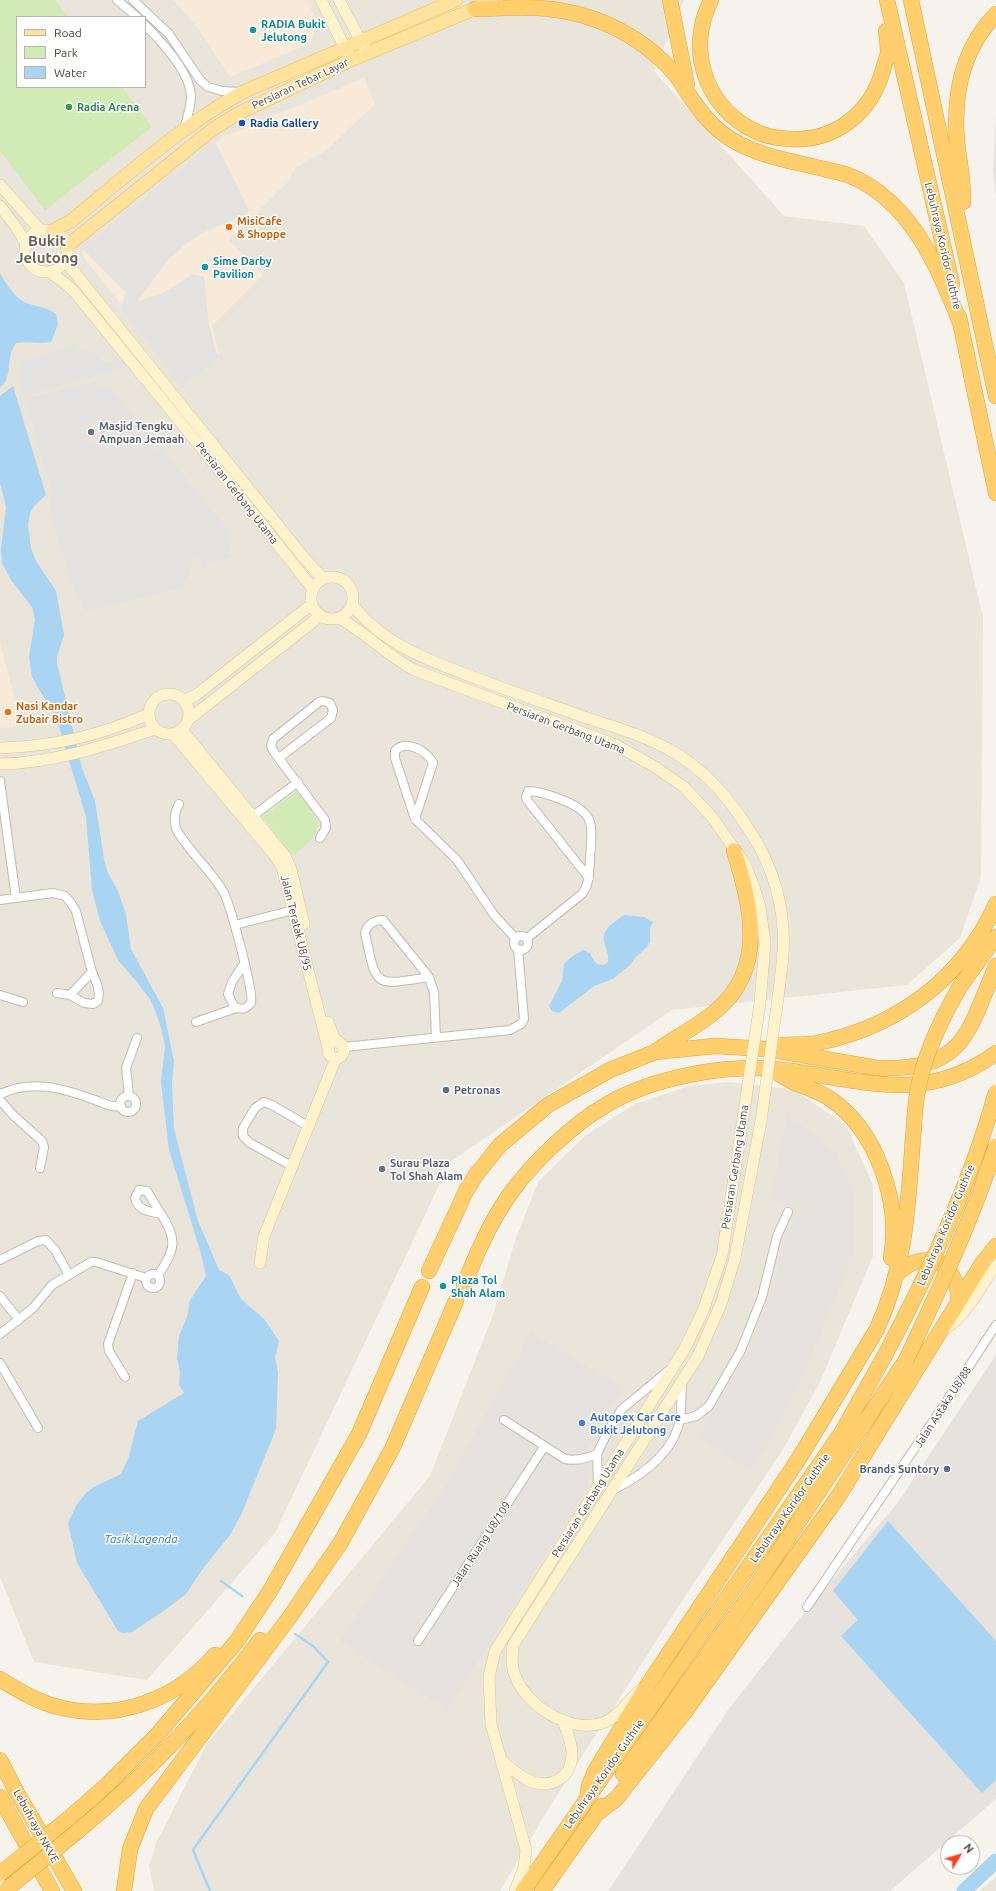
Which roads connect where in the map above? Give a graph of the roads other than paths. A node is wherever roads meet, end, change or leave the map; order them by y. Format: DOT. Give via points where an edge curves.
graph roads {
  1 [pos="117,0"];
  2 [pos="133,0"];
  3 [pos="321,0"];
  4 [pos="339,0"];
  5 [pos="456,0"];
  6 [pos="496,0"];
  7 [pos="670,0"];
  8 [pos="711,0"];
  9 [pos="911,0"];
  10 [pos="888,6"];
  11 [pos="475,9"];
  12 [pos="996,14"];
  13 [pos="136,16"];
  14 [pos="146,26"];
  15 [pos="362,41"];
  16 [pos="346,48"];
  17 [pos="368,54"];
  18 [pos="351,60"];
  19 [pos="243,92"];
  20 [pos="689,95"];
  21 [pos="184,130"];
  22 [pos="0,185"];
  23 [pos="0,206"];
  24 [pos="47,231"];
  25 [pos="962,235"];
  26 [pos="26,244"];
  27 [pos="67,252"];
  28 [pos="49,272"];
  29 [pos="961,325"];
  30 [pos="996,396"];
  31 [pos="996,494"];
  32 [pos="323,579"];
  33 [pos="313,589"];
  34 [pos="312,604"];
  35 [pos="352,604"];
  36 [pos="320,616"];
  37 [pos="339,618"];
  38 [pos="184,701"];
  39 [pos="149,714"];
  40 [pos="188,720"];
  41 [pos="155,729"];
  42 [pos="178,732"];
  43 [pos="0,748"];
  44 [pos="279,758"];
  45 [pos="0,764"];
  46 [pos="0,781"];
  47 [pos="298,782"];
  48 [pos="179,804"];
  49 [pos="253,816"];
  50 [pos="415,819"];
  51 [pos="320,838"];
  52 [pos="734,851"];
  53 [pos="589,878"];
  54 [pos="16,898"];
  55 [pos="0,900"];
  56 [pos="996,904"];
  57 [pos="296,909"];
  58 [pos="234,924"];
  59 [pos="996,937"];
  60 [pos="516,939"];
  61 [pos="526,939"];
  62 [pos="518,949"];
  63 [pos="244,964"];
  64 [pos="996,966"];
  65 [pos="92,972"];
  66 [pos="429,977"];
  67 [pos="57,993"];
  68 [pos="0,995"];
  69 [pos="70,995"];
  70 [pos="23,1002"];
  71 [pos="236,1008"];
  72 [pos="196,1022"];
  73 [pos="436,1037"];
  74 [pos="137,1038"];
  75 [pos="341,1045"];
  76 [pos="767,1049"];
  77 [pos="655,1052"];
  78 [pos="996,1053"];
  79 [pos="333,1055"];
  80 [pos="772,1069"];
  81 [pos="996,1092"];
  82 [pos="0,1094"];
  83 [pos="129,1096"];
  84 [pos="0,1100"];
  85 [pos="121,1106"];
  86 [pos="308,1126"];
  87 [pos="996,1146"];
  88 [pos="292,1166"];
  89 [pos="40,1168"];
  90 [pos="788,1212"];
  91 [pos="161,1214"];
  92 [pos="996,1246"];
  93 [pos="0,1260"];
  94 [pos="260,1263"];
  95 [pos="996,1264"];
  96 [pos="429,1271"];
  97 [pos="133,1273"];
  98 [pos="898,1273"];
  99 [pos="69,1274"];
  100 [pos="158,1276"];
  101 [pos="146,1278"];
  102 [pos="464,1285"];
  103 [pos="422,1287"];
  104 [pos="0,1296"];
  105 [pos="456,1301"];
  106 [pos="958,1303"];
  107 [pos="19,1320"];
  108 [pos="996,1325"];
  109 [pos="942,1330"];
  110 [pos="0,1334"];
  111 [pos="862,1352"];
  112 [pos="0,1363"];
  113 [pos="674,1367"];
  114 [pos="125,1377"];
  115 [pos="682,1382"];
  116 [pos="504,1420"];
  117 [pos="680,1420"];
  118 [pos="38,1428"];
  119 [pos="544,1447"];
  120 [pos="597,1454"];
  121 [pos="598,1487"];
  122 [pos="613,1490"];
  123 [pos="807,1607"];
  124 [pos="290,1618"];
  125 [pos="247,1627"];
  126 [pos="418,1641"];
  127 [pos="0,1679"];
  128 [pos="647,1686"];
  129 [pos="563,1721"];
  130 [pos="0,1760"];
  131 [pos="500,1760"];
  132 [pos="0,1797"];
  133 [pos="587,1798"];
  134 [pos="0,1811"];
  135 [pos="596,1814"];
  136 [pos="0,1874"];
  137 [pos="6,1890"];
  138 [pos="40,1891"];
  139 [pos="52,1891"];
  140 [pos="74,1891"];
  141 [pos="124,1891"];
  142 [pos="515,1891"];
  143 [pos="523,1891"];
  144 [pos="542,1891"];
  1 -- 13 [label="street"];
  2 -- 19 [label="street" via="169,34 200,80 208,87"];
  3 -- 16 [label="main road"];
  4 -- 15 [label="main road"];
  5 -- 15 [label="main road, Persiaran Tebar Layar"];
  6 -- 11 [label="main road, Persiaran Tebar Layar"];
  7 -- 20 [label="highway"];
  8 -- 10 [label="highway" via="699,36 700,58 715,96 727,111 758,133 802,140 829,133 848,123 873,97 888,53"];
  9 -- 25 [label="highway, Lebuhraya Koridor Guthrie"];
  10 -- 29 [label="highway, Lebuhraya Koridor Guthrie"];
  11 -- 17 [label="main road, Persiaran Tebar Layar"];
  11 -- 20 [label="highway" via="536,7 596,19 619,29 662,60"];
  12 -- 25 [label="highway" via="983,28 966,58 957,95 957,140 963,197"];
  14 -- 21 [label="street" via="174,58 190,89 189,110"];
  15 -- 16 [label="main road, Persiaran Tebar Layar"];
  15 -- 17 [label="main road"];
  16 -- 18 [label="main road"];
  16 -- 19 [label="main road, Persiaran Tebar Layar"];
  17 -- 18 [label="main road, Persiaran Tebar Layar"];
  18 -- 27 [label="main road, Persiaran Tebar Layar" via="220,124"];
  19 -- 21 [label="main road, Persiaran Tebar Layar"];
  20 -- 29 [label="highway" via="715,129 743,147 848,175 881,193 910,221 941,274"];
  21 -- 24 [label="main road, Persiaran Tebar Layar" via="71,221"];
  22 -- 24 [label="main road, Persiaran Gerbang Utama"];
  23 -- 26 [label="main road, Persiaran Gerbang Utama"];
  24 -- 26 [label="main road" via="30,237"];
  24 -- 27 [label="main road, Persiaran Gerbang Utama" via="64,239"];
  25 -- 30 [label="highway, Lebuhraya Koridor Guthrie"];
  26 -- 28 [label="main road, Persiaran Gerbang Utama" via="25,254 31,266 36,270"];
  27 -- 28 [label="main road" via="60,268"];
  27 -- 32 [label="main road, Persiaran Gerbang Utama" via="76,274"];
  28 -- 33 [label="main road, Persiaran Gerbang Utama" via="73,290"];
  29 -- 31 [label="highway, Lebuhraya Koridor Guthrie"];
  32 -- 33 [label="main road"];
  32 -- 35 [label="main road, Persiaran Gerbang Utama" via="336,578 348,585 353,597"];
  33 -- 34 [label="main road"];
  34 -- 36 [label="main road"];
  34 -- 38 [label="main road" via="196,695"];
  35 -- 37 [label="main road" via="345,615"];
  35 -- 115 [label="main road, Persiaran Gerbang Utama, bridge" via="368,622 413,654 506,690 650,740 679,755 708,778 728,800 763,854 780,905 784,936 761,1121 733,1266 721,1304 698,1356"];
  36 -- 37 [label="main road, Persiaran Gerbang Utama" via="333,620"];
  36 -- 40 [label="main road"];
  37 -- 52 [label="main road, Persiaran Gerbang Utama" via="414,670 616,745 655,767 684,787 701,804"];
  38 -- 39 [label="main road" via="173,694 159,696 150,707"];
  38 -- 40 [label="main road" via="188,707"];
  39 -- 41 [label="main road"];
  39 -- 43 [label="main road" via="67,742 36,747"];
  40 -- 42 [label="main road"];
  41 -- 42 [label="main road" via="161,732"];
  41 -- 45 [label="main road" via="69,756"];
  42 -- 49 [label="main road, Jalan Teratak U8/95"];
  42 -- 57 [label="main road, Jalan Teratak U8/95" via="275,856 284,872"];
  44 -- 44 [label="street" via="271,746 273,739 319,702 330,703 333,710 332,718"];
  44 -- 47 [label="street"];
  46 -- 54 [label="street"];
  47 -- 49 [label="street"];
  47 -- 51 [label="street" via="325,820 326,828"];
  48 -- 58 [label="street" via="174,820 176,830 223,890 229,902"];
  49 -- 57 [label="main road, Jalan Teratak U8/95" via="285,856 291,869"];
  50 -- 50 [label="street" via="434,763 424,752 404,746 396,751 395,758"];
  50 -- 60 [label="street" via="457,860 494,915"];
  52 -- 77 [label="highway" via="745,887 751,928 744,972 723,1005"];
  52 -- 113 [label="main road, Persiaran Gerbang Utama, bridge" via="745,864 760,906 765,944 760,1003 722,1256 703,1311"];
  53 -- 53 [label="street" via="527,800 528,792 537,791 578,806 588,816 592,828"];
  53 -- 61 [label="street" via="587,888 582,894"];
  54 -- 55 [label="street"];
  54 -- 65 [label="street" via="53,893 65,896 76,911"];
  56 -- 76 [label="highway" via="964,957 930,991 898,1014 872,1027 844,1036 815,1043"];
  57 -- 58 [label="street"];
  57 -- 75 [label="main road, Jalan Teratak U8/95" via="330,1028 334,1038"];
  57 -- 79 [label="main road, Jalan Teratak U8/95"];
  58 -- 63 [label="street"];
  59 -- 98 [label="highway, bridge" via="959,988 926,1054 916,1097 908,1220"];
  60 -- 61 [label="street"];
  60 -- 62 [label="street" via="515,945"];
  61 -- 62 [label="street" via="526,948"];
  62 -- 73 [label="street" via="524,1019 521,1024 510,1030"];
  63 -- 71 [label="street" via="232,982 228,994 230,1002"];
  63 -- 71 [label="street" via="252,1001 247,1008"];
  64 -- 76 [label="highway" via="966,1036 943,1058 928,1065 913,1068 877,1068"];
  65 -- 69 [label="street"];
  65 -- 69 [label="street" via="100,993 98,1001 94,1004 84,1003"];
  66 -- 66 [label="street" via="392,983 384,982 377,977 373,971 366,929 376,920 383,920"];
  66 -- 73 [label="street" via="434,993"];
  67 -- 69 [label="street"];
  68 -- 70 [label="street"];
  71 -- 72 [label="street"];
  73 -- 75 [label="street"];
  74 -- 83 [label="street" via="126,1068"];
  75 -- 79 [label="main road" via="330,1045"];
  76 -- 77 [label="highway" via="715,1046"];
  77 -- 96 [label="highway" via="610,1070 548,1105 500,1145 466,1191"];
  78 -- 80 [label="highway" via="978,1065 951,1077 926,1084 863,1084"];
  79 -- 86 [label="main road"];
  80 -- 102 [label="highway" via="717,1070 659,1083 623,1097 593,1114 532,1166 510,1193 488,1228"];
  80 -- 111 [label="highway" via="791,1083 826,1096 846,1112 872,1145 883,1174 892,1221 893,1247"];
  81 -- 133 [label="highway, Lebuhraya Koridor Guthrie, bridge" via="979,1147 920,1288 842,1432"];
  82 -- 85 [label="street" via="30,1085 49,1086 66,1089 112,1106"];
  83 -- 85 [label="street" via="122,1099"];
  83 -- 85 [label="street" via="135,1100 134,1108 126,1111"];
  84 -- 89 [label="street" via="42,1141 44,1147"];
  86 -- 88 [label="main road"];
  86 -- 88 [label="street" via="264,1102 255,1108 243,1128 244,1136 250,1143"];
  87 -- 135 [label="highway, Lebuhraya Koridor Guthrie, bridge" via="977,1202 906,1360 763,1577 671,1704"];
  88 -- 94 [label="main road" via="264,1236"];
  90 -- 117 [label="street" via="777,1236 762,1297 741,1350 709,1406 696,1416"];
  91 -- 100 [label="street" via="171,1231 172,1244 168,1259"];
  92 -- 106 [label="highway"];
  93 -- 99 [label="street" via="38,1241 46,1240"];
  95 -- 109 [label="main road" via="961,1315"];
  97 -- 99 [label="street" via="96,1262"];
  97 -- 101 [label="street"];
  97 -- 114 [label="street" via="108,1344 109,1351"];
  98 -- 106 [label="highway" via="912,1263 922,1260 944,1265 955,1277"];
  98 -- 111 [label="highway" via="877,1328"];
  99 -- 107 [label="street" via="52,1285"];
  100 -- 101 [label="street" via="152,1273"];
  100 -- 101 [label="street" via="159,1284 154,1288 147,1285"];
  103 -- 125 [label="highway" via="359,1434"];
  104 -- 107 [label="street"];
  105 -- 124 [label="highway" via="389,1455 349,1529"];
  106 -- 109 [label="highway"];
  107 -- 110 [label="street"];
  108 -- 123 [label="street, Jalan Astaka U8/88"];
  109 -- 135 [label="highway" via="838,1497 749,1623 684,1713 616,1799"];
  111 -- 128 [label="highway" via="798,1460"];
  112 -- 118 [label="street"];
  113 -- 120 [label="street" via="621,1410"];
  113 -- 121 [label="main road, Persiaran Gerbang Utama"];
  115 -- 117 [label="street"];
  115 -- 122 [label="main road, Persiaran Gerbang Utama"];
  116 -- 119 [label="street"];
  117 -- 122 [label="street" via="666,1450 649,1468"];
  119 -- 120 [label="street" via="565,1459 589,1458"];
  119 -- 126 [label="street, Jalan Ruang U8/109"];
  120 -- 121 [label="street"];
  121 -- 131 [label="main road, Persiaran Gerbang Utama" via="495,1651 489,1677 489,1701 491,1724"];
  122 -- 129 [label="main road, Persiaran Gerbang Utama" via="513,1645 512,1661 518,1684 532,1700"];
  124 -- 137 [label="highway, bridge" via="264,1634 197,1717 116,1799"];
  124 -- 141 [label="highway" via="146,1809 130,1850"];
  125 -- 127 [label="highway" via="237,1632 199,1671 173,1690 148,1703 122,1709 88,1711 58,1707 24,1694"];
  125 -- 136 [label="highway, bridge" via="221,1662 157,1735 108,1784"];
  128 -- 129 [label="main road, Persiaran Gerbang Utama" via="619,1713 604,1722 577,1725"];
  128 -- 133 [label="highway" via="595,1771"];
  129 -- 131 [label="main road" via="571,1743 572,1761 568,1770 554,1782 547,1785 528,1780"];
  130 -- 140 [label="highway, Lebuhraya NKVE"];
  131 -- 142 [label="main road, Persiaran Gerbang Utama" via="526,1850 524,1867"];
  132 -- 139 [label="highway, Lebuhraya NKVE"];
  133 -- 143 [label="highway, Lebuhraya Koridor Guthrie"];
  134 -- 138 [label="highway"];
  135 -- 144 [label="highway, Lebuhraya Koridor Guthrie"];
}
